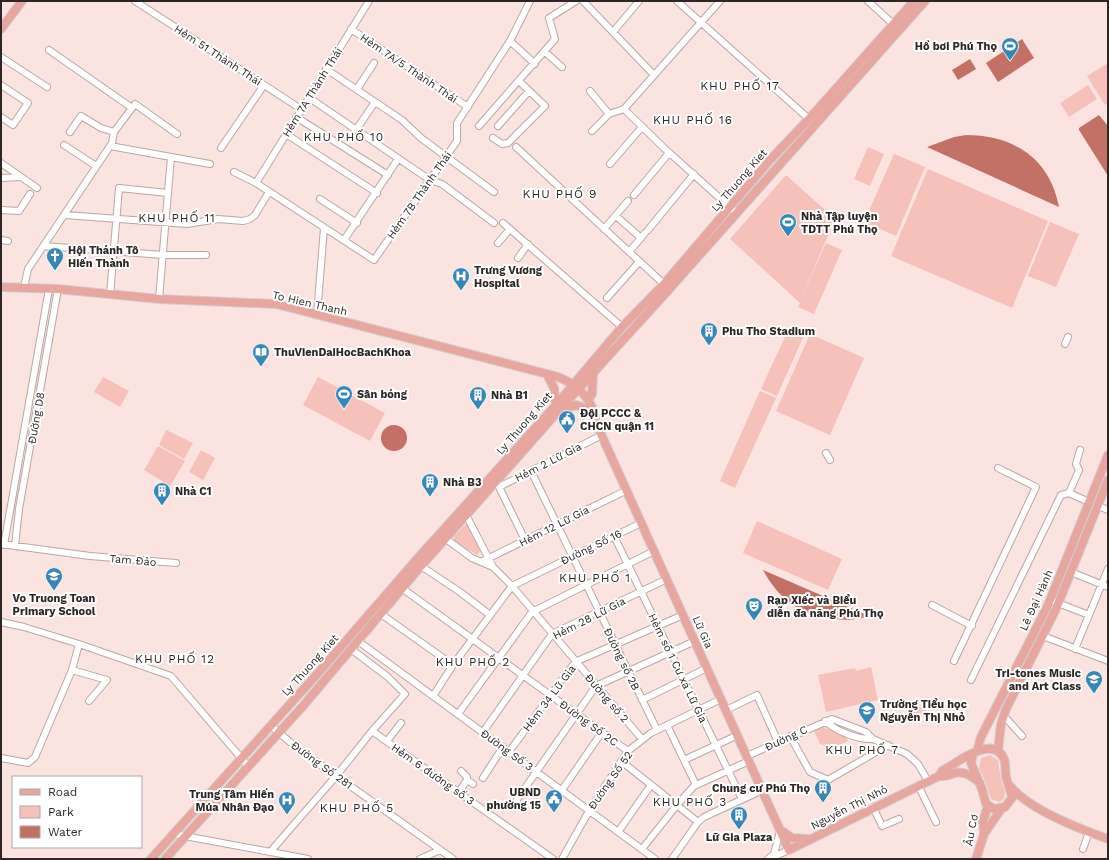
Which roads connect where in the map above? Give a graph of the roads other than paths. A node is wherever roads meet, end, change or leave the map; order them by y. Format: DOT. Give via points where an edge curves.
graph roads {
  1 [pos="22,1"];
  2 [pos="135,1"];
  3 [pos="369,1"];
  4 [pos="530,1"];
  5 [pos="576,1"];
  6 [pos="583,1"];
  7 [pos="639,1"];
  8 [pos="677,1"];
  9 [pos="720,1"];
  10 [pos="868,1"];
  11 [pos="914,1"];
  12 [pos="925,1"];
  13 [pos="702,21"];
  14 [pos="2,24"];
  15 [pos="893,24"];
  16 [pos="351,29"];
  17 [pos="612,32"];
  18 [pos="510,41"];
  19 [pos="49,50"];
  20 [pos="545,52"];
  21 [pos="1,57"];
  22 [pos="374,64"];
  23 [pos="535,64"];
  24 [pos="562,67"];
  25 [pos="326,69"];
  26 [pos="654,75"];
  27 [pos="519,81"];
  28 [pos="1,85"];
  29 [pos="264,85"];
  30 [pos="47,87"];
  31 [pos="357,90"];
  32 [pos="590,90"];
  33 [pos="530,91"];
  34 [pos="308,97"];
  35 [pos="375,102"];
  36 [pos="133,106"];
  37 [pos="468,107"];
  38 [pos="301,109"];
  39 [pos="624,109"];
  40 [pos="609,114"];
  41 [pos="1,117"];
  42 [pos="296,117"];
  43 [pos="809,119"];
  44 [pos="479,126"];
  45 [pos="498,126"];
  46 [pos="642,127"];
  47 [pos="356,130"];
  48 [pos="592,131"];
  49 [pos="70,132"];
  50 [pos="114,132"];
  51 [pos="177,134"];
  52 [pos="286,134"];
  53 [pos="493,138"];
  54 [pos="64,145"];
  55 [pos="110,146"];
  56 [pos="516,147"];
  57 [pos="221,148"];
  58 [pos="669,153"];
  59 [pos="447,156"];
  60 [pos="171,157"];
  61 [pos="398,159"];
  62 [pos="1,163"];
  63 [pos="210,164"];
  64 [pos="610,164"];
  65 [pos="96,166"];
  66 [pos="234,172"];
  67 [pos="694,174"];
  68 [pos="388,175"];
  69 [pos="22,177"];
  70 [pos="1,178"];
  71 [pos="430,180"];
  72 [pos="256,183"];
  73 [pos="36,188"];
  74 [pos="269,192"];
  75 [pos="494,192"];
  76 [pos="168,193"];
  77 [pos="376,193"];
  78 [pos="30,194"];
  79 [pos="634,195"];
  80 [pos="320,199"];
  81 [pos="628,202"];
  82 [pos="730,207"];
  83 [pos="1,210"];
  84 [pos="737,213"];
  85 [pos="64,215"];
  86 [pos="616,216"];
  87 [pos="116,219"];
  88 [pos="165,223"];
  89 [pos="357,223"];
  90 [pos="494,223"];
  91 [pos="503,223"];
  92 [pos="324,228"];
  93 [pos="510,229"];
  94 [pos="604,229"];
  95 [pos="645,233"];
  96 [pos="344,240"];
  97 [pos="498,243"];
  98 [pos="528,244"];
  99 [pos="44,246"];
  100 [pos="114,252"];
  101 [pos="629,252"];
  102 [pos="163,255"];
  103 [pos="206,255"];
  104 [pos="518,258"];
  105 [pos="639,262"];
  106 [pos="1,287"];
  107 [pos="24,287"];
  108 [pos="667,287"];
  109 [pos="49,289"];
  110 [pos="58,289"];
  111 [pos="110,295"];
  112 [pos="607,298"];
  113 [pos="159,299"];
  114 [pos="317,315"];
  115 [pos="622,327"];
  116 [pos="1068,337"];
  117 [pos="1065,344"];
  118 [pos="547,374"];
  119 [pos="593,374"];
  120 [pos="573,383"];
  121 [pos="584,395"];
  122 [pos="556,409"];
  123 [pos="586,409"];
  124 [pos="26,423"];
  125 [pos="596,423"];
  126 [pos="35,425"];
  127 [pos="602,435"];
  128 [pos="1080,450"];
  129 [pos="826,453"];
  130 [pos="1108,455"];
  131 [pos="830,460"];
  132 [pos="998,468"];
  133 [pos="531,471"];
  134 [pos="1108,480"];
  135 [pos="497,486"];
  136 [pos="627,490"];
  137 [pos="1069,493"];
  138 [pos="1089,502"];
  139 [pos="1098,506"];
  140 [pos="11,507"];
  141 [pos="19,509"];
  142 [pos="1108,510"];
  143 [pos="465,511"];
  144 [pos="642,522"];
  145 [pos="557,524"];
  146 [pos="442,536"];
  147 [pos="614,536"];
  148 [pos="525,540"];
  149 [pos="3,544"];
  150 [pos="15,546"];
  151 [pos="654,551"];
  152 [pos="572,557"];
  153 [pos="488,558"];
  154 [pos="481,562"];
  155 [pos="176,563"];
  156 [pos="627,564"];
  157 [pos="421,566"];
  158 [pos="493,567"];
  159 [pos="1108,569"];
  160 [pos="1071,572"];
  161 [pos="667,579"];
  162 [pos="512,586"];
  163 [pos="586,586"];
  164 [pos="1105,586"];
  165 [pos="403,589"];
  166 [pos="641,591"];
  167 [pos="1050,600"];
  168 [pos="1058,604"];
  169 [pos="932,605"];
  170 [pos="532,612"];
  171 [pos="599,612"];
  172 [pos="381,614"];
  173 [pos="490,615"];
  174 [pos="683,615"];
  175 [pos="1089,615"];
  176 [pos="1,622"];
  177 [pos="658,626"];
  178 [pos="972,626"];
  179 [pos="552,634"];
  180 [pos="1043,636"];
  181 [pos="472,639"];
  182 [pos="358,641"];
  183 [pos="695,641"];
  184 [pos="79,644"];
  185 [pos="615,644"];
  186 [pos="352,649"];
  187 [pos="1075,649"];
  188 [pos="671,652"];
  189 [pos="499,658"];
  190 [pos="954,661"];
  191 [pos="1108,661"];
  192 [pos="576,662"];
  193 [pos="453,665"];
  194 [pos="708,668"];
  195 [pos="72,670"];
  196 [pos="628,671"];
  197 [pos="522,675"];
  198 [pos="684,680"];
  199 [pos="971,680"];
  200 [pos="596,686"];
  201 [pos="550,695"];
  202 [pos="433,696"];
  203 [pos="721,699"];
  204 [pos="642,700"];
  205 [pos="90,701"];
  206 [pos="699,710"];
  207 [pos="726,710"];
  208 [pos="458,714"];
  209 [pos="576,714"];
  210 [pos="1004,716"];
  211 [pos="401,723"];
  212 [pos="270,725"];
  213 [pos="667,725"];
  214 [pos="657,730"];
  215 [pos="372,731"];
  216 [pos="279,732"];
  217 [pos="483,732"];
  218 [pos="602,732"];
  219 [pos="738,735"];
  220 [pos="790,736"];
  221 [pos="1022,736"];
  222 [pos="642,739"];
  223 [pos="387,741"];
  224 [pos="778,742"];
  225 [pos="716,745"];
  226 [pos="888,746"];
  227 [pos="503,747"];
  228 [pos="998,750"];
  229 [pos="628,751"];
  230 [pos="509,752"];
  231 [pos="975,752"];
  232 [pos="1,758"];
  233 [pos="240,759"];
  234 [pos="748,759"];
  235 [pos="684,760"];
  236 [pos="621,761"];
  237 [pos="248,766"];
  238 [pos="729,770"];
  239 [pos="461,771"];
  240 [pos="537,772"];
  241 [pos="337,775"];
  242 [pos="939,776"];
  243 [pos="483,778"];
  244 [pos="467,780"];
  245 [pos="928,781"];
  246 [pos="980,783"];
  247 [pos="473,784"];
  248 [pos="651,785"];
  249 [pos="696,785"];
  250 [pos="918,785"];
  251 [pos="1010,786"];
  252 [pos="562,790"];
  253 [pos="763,790"];
  254 [pos="458,792"];
  255 [pos="742,799"];
  256 [pos="516,801"];
  257 [pos="1009,803"];
  258 [pos="676,805"];
  259 [pos="988,806"];
  260 [pos="873,807"];
  261 [pos="1002,808"];
  262 [pos="1039,808"];
  263 [pos="589,811"];
  264 [pos="899,819"];
  265 [pos="698,822"];
  266 [pos="936,822"];
  267 [pos="780,829"];
  268 [pos="618,832"];
  269 [pos="1089,832"];
  270 [pos="174,834"];
  271 [pos="984,834"];
  272 [pos="186,836"];
  273 [pos="812,838"];
  274 [pos="1108,839"];
  275 [pos="642,849"];
  276 [pos="1083,849"];
  277 [pos="440,850"];
  278 [pos="789,850"];
  279 [pos="270,852"];
  280 [pos="151,859"];
  281 [pos="165,859"];
  282 [pos="308,859"];
  283 [pos="420,859"];
  284 [pos="453,859"];
  285 [pos="553,859"];
  286 [pos="562,859"];
  287 [pos="655,859"];
  288 [pos="672,859"];
  289 [pos="769,859"];
  290 [pos="976,859"];
  1 -- 14 [label="main road"];
  2 -- 29 [label="street, Hẻm 51 Thành Thái"];
  3 -- 16 [label="street, Hẻm 7A Thành Thái"];
  4 -- 18 [label="street, Hẻm 7B Thành Thái"];
  5 -- 20 [label="street" via="549,18 555,39"];
  6 -- 17 [label="street"];
  7 -- 17 [label="street"];
  8 -- 13 [label="street"];
  9 -- 13 [label="street"];
  10 -- 15 [label="street"];
  11 -- 15 [label="main road, Ly Thuong Kiet"];
  12 -- 84 [label="main road, Ly Thuong Kiet"];
  13 -- 26 [label="street"];
  13 -- 43 [label="street"];
  15 -- 43 [label="main road, Ly Thuong Kiet"];
  16 -- 25 [label="street, Hẻm 7A Thành Thái"];
  16 -- 37 [label="street, Hẻm 7A/5 Thành Thái"];
  17 -- 26 [label="street"];
  18 -- 23 [label="street"];
  18 -- 37 [label="street, Hẻm 7B Thành Thái"];
  19 -- 36 [label="street"];
  20 -- 23 [label="street"];
  20 -- 24 [label="street"];
  21 -- 30 [label="street"];
  22 -- 31 [label="street"];
  23 -- 27 [label="street"];
  25 -- 31 [label="street"];
  25 -- 34 [label="street, Hẻm 7A Thành Thái"];
  26 -- 39 [label="street"];
  27 -- 33 [label="street"];
  27 -- 44 [label="street"];
  28 -- 41 [label="street" via="28,104 12,125"];
  29 -- 38 [label="street, Hẻm 51 Thành Thái"];
  29 -- 57 [label="street"];
  31 -- 35 [label="street"];
  32 -- 40 [label="street"];
  33 -- 45 [label="street"];
  33 -- 53 [label="street" via="545,106 508,144 502,144"];
  34 -- 38 [label="street, Hẻm 7A Thành Thái"];
  34 -- 47 [label="street"];
  35 -- 47 [label="street"];
  35 -- 59 [label="street"];
  36 -- 50 [label="street"];
  36 -- 51 [label="street"];
  37 -- 59 [label="street, Hẻm 7B Thành Thái" via="457,123 457,142"];
  38 -- 42 [label="street, Hẻm 7A Thành Thái"];
  39 -- 40 [label="street"];
  39 -- 46 [label="street"];
  40 -- 48 [label="street"];
  42 -- 52 [label="street, Hẻm 7A Thành Thái"];
  42 -- 68 [label="street"];
  43 -- 82 [label="main road, Ly Thuong Kiet"];
  46 -- 58 [label="street"];
  46 -- 64 [label="street"];
  47 -- 61 [label="street"];
  49 -- 50 [label="street" via="81,116 101,128"];
  50 -- 55 [label="street" via="114,140"];
  52 -- 72 [label="street, Hẻm 7A Thành Thái"];
  52 -- 77 [label="street"];
  54 -- 65 [label="street"];
  55 -- 60 [label="street"];
  55 -- 65 [label="street"];
  56 -- 94 [label="street"];
  58 -- 67 [label="street"];
  58 -- 79 [label="street"];
  59 -- 71 [label="street, Hẻm 7B Thành Thái"];
  59 -- 75 [label="street"];
  60 -- 63 [label="street"];
  60 -- 76 [label="street"];
  61 -- 68 [label="street"];
  61 -- 71 [label="street"];
  62 -- 69 [label="street"];
  65 -- 85 [label="street"];
  66 -- 72 [label="street"];
  67 -- 82 [label="street"];
  67 -- 95 [label="street"];
  68 -- 77 [label="street"];
  69 -- 70 [label="street"];
  69 -- 73 [label="street"];
  71 -- 90 [label="street" via="442,184"];
  71 -- 96 [label="street, Hẻm 7B Thành Thái" via="374,260"];
  72 -- 74 [label="street"];
  74 -- 88 [label="street" via="255,215 247,220"];
  74 -- 92 [label="street"];
  76 -- 87 [label="street" via="119,188"];
  76 -- 88 [label="street"];
  77 -- 89 [label="street"];
  78 -- 83 [label="street" via="19,211"];
  80 -- 89 [label="street"];
  81 -- 86 [label="street"];
  82 -- 84 [label="street"];
  82 -- 108 [label="main road, Ly Thuong Kiet"];
  84 -- 108 [label="main road, Ly Thuong Kiet"];
  85 -- 87 [label="street"];
  85 -- 99 [label="street"];
  86 -- 94 [label="street"];
  86 -- 95 [label="street"];
  87 -- 88 [label="street"];
  87 -- 100 [label="street"];
  88 -- 102 [label="street"];
  89 -- 96 [label="street"];
  91 -- 93 [label="street"];
  92 -- 96 [label="street"];
  92 -- 114 [label="street"];
  93 -- 97 [label="street"];
  93 -- 98 [label="street"];
  94 -- 101 [label="street"];
  95 -- 101 [label="street"];
  98 -- 104 [label="street"];
  98 -- 115 [label="street"];
  99 -- 100 [label="street"];
  99 -- 107 [label="street" via="28,269"];
  100 -- 102 [label="street"];
  100 -- 111 [label="street"];
  101 -- 105 [label="street"];
  102 -- 103 [label="street"];
  102 -- 113 [label="street"];
  105 -- 108 [label="street"];
  105 -- 112 [label="street"];
  106 -- 107 [label="main road, To Hien Thanh"];
  107 -- 109 [label="main road, To Hien Thanh"];
  108 -- 115 [label="main road, Ly Thuong Kiet"];
  108 -- 119 [label="main road, Ly Thuong Kiet"];
  109 -- 110 [label="main road, To Hien Thanh"];
  109 -- 124 [label="street, Đường D8"];
  110 -- 111 [label="main road, To Hien Thanh"];
  110 -- 126 [label="street, Đường D8"];
  111 -- 113 [label="main road, To Hien Thanh"];
  113 -- 114 [label="main road, To Hien Thanh" via="276,304"];
  114 -- 118 [label="main road, To Hien Thanh"];
  115 -- 120 [label="main road, Ly Thuong Kiet"];
  116 -- 117 [label="street"];
  118 -- 120 [label="main road, To Hien Thanh"];
  118 -- 122 [label="main road" via="554,388"];
  119 -- 121 [label="main road, Ly Thuong Kiet"];
  119 -- 121 [label="main road" via="592,394"];
  120 -- 121 [label="main road, To Hien Thanh"];
  120 -- 122 [label="main road, Ly Thuong Kiet"];
  121 -- 122 [label="main road, Ly Thuong Kiet"];
  121 -- 123 [label="main road, Lữ Gia" via="582,400"];
  121 -- 125 [label="main road, Lữ Gia" via="596,414"];
  122 -- 123 [label="main road" via="574,405"];
  122 -- 135 [label="main road, Ly Thuong Kiet"];
  122 -- 143 [label="main road, Ly Thuong Kiet"];
  123 -- 125 [label="main road, Lữ Gia"];
  124 -- 126 [label="street"];
  124 -- 140 [label="street, Đường D8"];
  125 -- 127 [label="main road, Lữ Gia"];
  126 -- 141 [label="street, Đường D8"];
  127 -- 133 [label="street, Hẻm 2 Lữ Gia"];
  127 -- 136 [label="main road, Lữ Gia"];
  128 -- 137 [label="street" via="1076,464 1079,470"];
  129 -- 131 [label="street"];
  130 -- 138 [label="main road, Lê Đại Hành"];
  132 -- 178 [label="street" via="1036,487"];
  133 -- 135 [label="street, Hẻm 2 Lữ Gia"];
  133 -- 145 [label="street, Đường số 2B"];
  134 -- 139 [label="main road, Lê Đại Hành"];
  135 -- 143 [label="main road, Ly Thuong Kiet"];
  135 -- 148 [label="street"];
  136 -- 144 [label="main road, Lữ Gia"];
  136 -- 145 [label="street, Hẻm 12 Lữ Gia"];
  137 -- 138 [label="street"];
  137 -- 199 [label="street" via="1061,495"];
  138 -- 139 [label="main road"];
  138 -- 167 [label="main road, Lê Đại Hành"];
  139 -- 142 [label="street"];
  139 -- 160 [label="main road, Lê Đại Hành"];
  140 -- 141 [label="street"];
  140 -- 149 [label="street, Đường D8"];
  141 -- 150 [label="street, Đường D8"];
  143 -- 146 [label="main road, Ly Thuong Kiet"];
  143 -- 153 [label="street"];
  144 -- 147 [label="street, Đường Số 16"];
  144 -- 151 [label="main road, Lữ Gia"];
  145 -- 148 [label="street, Hẻm 12 Lữ Gia"];
  145 -- 152 [label="street, Đường số 2B"];
  146 -- 154 [label="street"];
  146 -- 157 [label="main road, Ly Thuong Kiet"];
  146 -- 212 [label="main road, Ly Thuong Kiet"];
  147 -- 152 [label="street, Đường Số 16"];
  147 -- 156 [label="street, Hẻm số 1 Cư xá Lữ Gia"];
  148 -- 153 [label="street, Hẻm 12 Lữ Gia"];
  149 -- 150 [label="street, Tam Đảo"];
  150 -- 155 [label="street, Tam Đảo" via="90,556"];
  151 -- 156 [label="street"];
  151 -- 161 [label="main road, Lữ Gia"];
  152 -- 162 [label="street, Đường Số 16"];
  152 -- 163 [label="street, Đường số 2B"];
  153 -- 154 [label="street, Hẻm 12 Lữ Gia"];
  153 -- 158 [label="street"];
  154 -- 158 [label="street"];
  156 -- 163 [label="street"];
  156 -- 166 [label="street, Hẻm số 1 Cư xá Lữ Gia"];
  157 -- 165 [label="main road, Ly Thuong Kiet"];
  157 -- 173 [label="street"];
  158 -- 162 [label="street, Đường số 2"];
  159 -- 164 [label="street"];
  160 -- 164 [label="street"];
  160 -- 168 [label="main road, Lê Đại Hành"];
  161 -- 166 [label="street, Hẻm 28 Lữ Gia"];
  161 -- 174 [label="main road, Lữ Gia"];
  162 -- 170 [label="street, Đường số 2"];
  162 -- 173 [label="street, Đường Số 16"];
  163 -- 170 [label="street"];
  163 -- 171 [label="street, Đường số 2B"];
  164 -- 175 [label="street"];
  165 -- 172 [label="main road, Ly Thuong Kiet"];
  165 -- 181 [label="street, Đường Số 2C"];
  166 -- 171 [label="street, Hẻm 28 Lữ Gia"];
  166 -- 177 [label="street, Hẻm số 1 Cư xá Lữ Gia"];
  167 -- 168 [label="street"];
  167 -- 231 [label="main road, Lê Đại Hành"];
  168 -- 175 [label="street"];
  168 -- 180 [label="main road, Lê Đại Hành"];
  169 -- 178 [label="street"];
  170 -- 179 [label="street, Đường số 2"];
  170 -- 189 [label="street"];
  171 -- 179 [label="street, Hẻm 28 Lữ Gia"];
  171 -- 185 [label="street, Đường số 2B"];
  172 -- 182 [label="main road, Ly Thuong Kiet"];
  172 -- 193 [label="street"];
  173 -- 181 [label="street, Đường Số 16"];
  174 -- 177 [label="street, Hẻm 34 Lữ Gia"];
  174 -- 183 [label="main road, Lữ Gia"];
  175 -- 187 [label="street"];
  176 -- 184 [label="street"];
  177 -- 185 [label="street, Hẻm 34 Lữ Gia"];
  177 -- 188 [label="street, Hẻm số 1 Cư xá Lữ Gia"];
  178 -- 190 [label="street"];
  179 -- 192 [label="street, Đường số 2"];
  179 -- 197 [label="street, Hẻm 28 Lữ Gia"];
  180 -- 187 [label="street"];
  180 -- 210 [label="main road, Lê Đại Hành"];
  181 -- 189 [label="street, Đường Số 2C"];
  181 -- 193 [label="street, Đường Số 16"];
  182 -- 186 [label="main road, Ly Thuong Kiet"];
  182 -- 202 [label="street, Đường Số 3"];
  183 -- 188 [label="street"];
  183 -- 194 [label="main road, Lữ Gia"];
  184 -- 195 [label="street"];
  184 -- 233 [label="street" via="171,676"];
  185 -- 192 [label="street, Hẻm 34 Lữ Gia"];
  185 -- 196 [label="street, Đường số 2B"];
  186 -- 215 [label="street" via="405,694"];
  186 -- 216 [label="main road, Ly Thuong Kiet"];
  187 -- 191 [label="street"];
  188 -- 196 [label="street"];
  188 -- 198 [label="street, Hẻm số 1 Cư xá Lữ Gia"];
  189 -- 197 [label="street, Đường Số 2C"];
  189 -- 208 [label="street"];
  192 -- 200 [label="street, Đường số 2"];
  192 -- 201 [label="street, Hẻm 34 Lữ Gia"];
  193 -- 202 [label="street, Đường Số 16"];
  194 -- 198 [label="street"];
  194 -- 203 [label="main road, Lữ Gia"];
  195 -- 205 [label="street" via="107,680"];
  195 -- 232 [label="street" via="35,757 28,763"];
  196 -- 200 [label="street"];
  196 -- 204 [label="street, Đường số 2B"];
  197 -- 201 [label="street, Đường Số 2C"];
  197 -- 217 [label="street, Hẻm 28 Lữ Gia"];
  198 -- 204 [label="street"];
  198 -- 206 [label="street, Hẻm số 1 Cư xá Lữ Gia"];
  200 -- 209 [label="street"];
  200 -- 222 [label="street, Đường số 2"];
  201 -- 209 [label="street, Đường Số 2C"];
  201 -- 230 [label="street, Hẻm 34 Lữ Gia"];
  202 -- 208 [label="street, Đường Số 3"];
  203 -- 206 [label="street, Đường Số 52"];
  203 -- 207 [label="main road, Lữ Gia"];
  204 -- 214 [label="street, Đường số 2B"];
  206 -- 213 [label="street, Đường Số 52"];
  206 -- 225 [label="street, Hẻm số 1 Cư xá Lữ Gia"];
  207 -- 219 [label="main road, Lữ Gia"];
  207 -- 224 [label="street" via="757,696"];
  208 -- 217 [label="street, Đường Số 3"];
  209 -- 218 [label="street, Đường Số 2C"];
  209 -- 240 [label="street"];
  210 -- 221 [label="street"];
  210 -- 228 [label="main road, Lê Đại Hành"];
  211 -- 223 [label="street"];
  212 -- 216 [label="street, Đường Số 281"];
  212 -- 233 [label="main road, Ly Thuong Kiet"];
  213 -- 214 [label="street, Đường Số 52"];
  213 -- 235 [label="street"];
  214 -- 222 [label="street, Đường Số 52"];
  215 -- 223 [label="street, Hẻm 6 đường số 3"];
  215 -- 241 [label="street"];
  216 -- 237 [label="main road, Ly Thuong Kiet"];
  216 -- 241 [label="street, Đường Số 281" via="297,748"];
  217 -- 227 [label="street, Đường Số 3"];
  218 -- 229 [label="street, Đường Số 2C"];
  218 -- 252 [label="street"];
  219 -- 225 [label="street"];
  219 -- 234 [label="main road, Lữ Gia"];
  220 -- 224 [label="street, Đường C"];
  220 -- 226 [label="street, Đường C" via="832,719 866,732 873,739"];
  220 -- 226 [label="street" via="810,772 828,780"];
  222 -- 229 [label="street, Đường Số 52"];
  223 -- 254 [label="street, Hẻm 6 đường số 3"];
  224 -- 234 [label="street, Đường C"];
  225 -- 235 [label="street"];
  225 -- 238 [label="street, Hẻm số 1 Cư xá Lữ Gia"];
  226 -- 245 [label="street, Đường C" via="907,754 918,764"];
  227 -- 230 [label="street, Đường Số 3"];
  227 -- 243 [label="street"];
  228 -- 231 [label="main road" via="987,747"];
  228 -- 251 [label="main road" via="1004,760 1006,778"];
  229 -- 236 [label="street, Đường Số 52"];
  230 -- 240 [label="street, Đường Số 3"];
  231 -- 242 [label="main road, Nguyễn Thị Nhỏ" via="942,771"];
  231 -- 246 [label="main road" via="971,763"];
  233 -- 237 [label="street"];
  233 -- 270 [label="main road, Ly Thuong Kiet"];
  234 -- 238 [label="street, Đường C"];
  234 -- 253 [label="main road, Lữ Gia"];
  235 -- 249 [label="street"];
  236 -- 248 [label="street"];
  236 -- 263 [label="street, Đường Số 52"];
  237 -- 272 [label="main road, Ly Thuong Kiet"];
  238 -- 249 [label="street, Đường C"];
  238 -- 255 [label="street, Hẻm số 1 Cư xá Lữ Gia"];
  239 -- 244 [label="street"];
  240 -- 252 [label="street, Đường Số 3"];
  240 -- 256 [label="street"];
  241 -- 277 [label="street, Đường Số 281"];
  241 -- 279 [label="street"];
  242 -- 245 [label="main road, Nguyễn Thị Nhỏ"];
  242 -- 246 [label="main road, Nguyễn Thị Nhỏ" via="965,773"];
  244 -- 247 [label="street"];
  244 -- 254 [label="street"];
  245 -- 250 [label="main road, Nguyễn Thị Nhỏ"];
  246 -- 259 [label="main road"];
  248 -- 258 [label="street"];
  248 -- 268 [label="street"];
  249 -- 258 [label="street"];
  250 -- 260 [label="main road, Nguyễn Thị Nhỏ"];
  250 -- 266 [label="street"];
  251 -- 257 [label="main road" via="1012,798"];
  251 -- 262 [label="main road" via="1020,797"];
  252 -- 263 [label="street, Đường Số 3"];
  253 -- 255 [label="street"];
  253 -- 267 [label="main road, Lữ Gia"];
  254 -- 285 [label="street, Hẻm 6 đường số 3"];
  255 -- 265 [label="street"];
  257 -- 261 [label="main road"];
  257 -- 262 [label="main road"];
  258 -- 265 [label="street"];
  258 -- 275 [label="street"];
  259 -- 261 [label="main road" via="994,809"];
  259 -- 271 [label="main road, Âu Cơ" via="983,821"];
  260 -- 264 [label="street" via="882,826"];
  260 -- 273 [label="main road, Nguyễn Thị Nhỏ"];
  261 -- 271 [label="main road"];
  262 -- 269 [label="main road"];
  263 -- 268 [label="street, Đường Số 3"];
  263 -- 286 [label="street, Đường Số 52"];
  265 -- 288 [label="street"];
  267 -- 273 [label="main road" via="799,840"];
  267 -- 278 [label="main road, Lữ Gia"];
  267 -- 289 [label="street" via="777,847"];
  268 -- 275 [label="street, Đường Số 3"];
  269 -- 274 [label="main road"];
  269 -- 276 [label="street"];
  270 -- 272 [label="street"];
  270 -- 280 [label="main road, Ly Thuong Kiet"];
  271 -- 290 [label="main road, Âu Cơ"];
  272 -- 279 [label="street"];
  272 -- 281 [label="main road, Ly Thuong Kiet"];
  273 -- 278 [label="main road, Nguyễn Thị Nhỏ"];
  275 -- 287 [label="street, Đường Số 3"];
  277 -- 283 [label="street"];
  277 -- 284 [label="street, Đường Số 281"];
  278 -- 289 [label="street, Nguyễn Thị Nhỏ"];
  279 -- 282 [label="street"];
}
